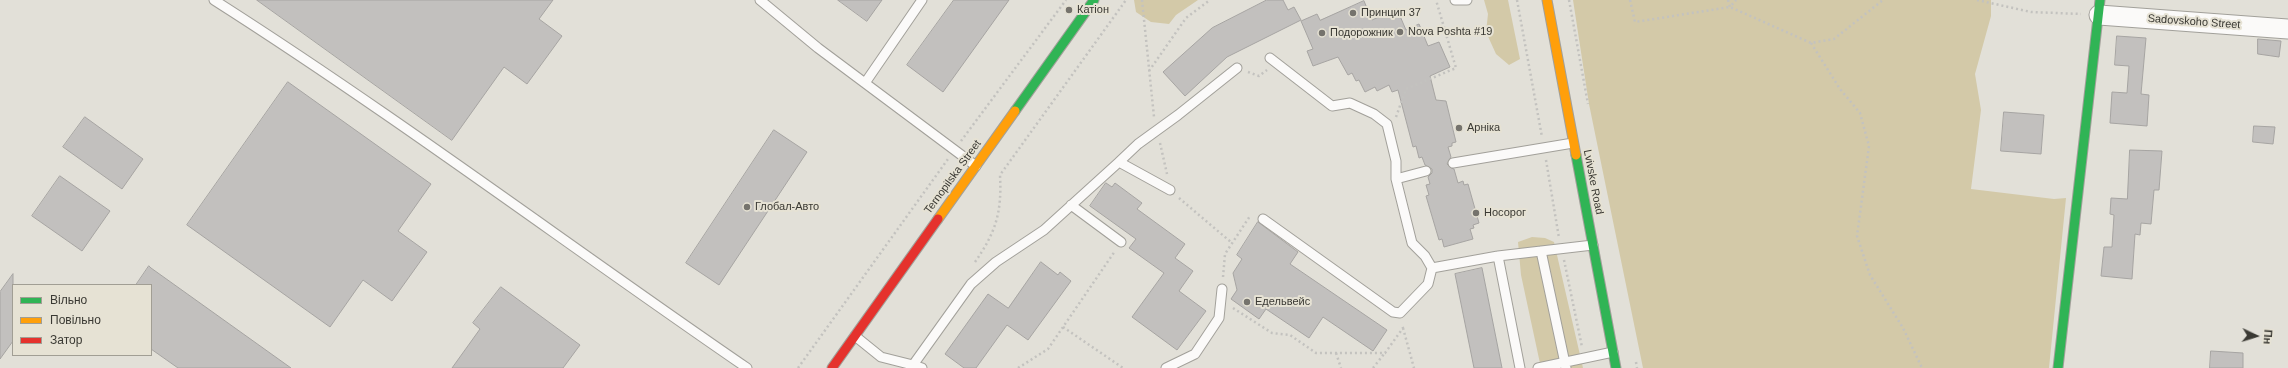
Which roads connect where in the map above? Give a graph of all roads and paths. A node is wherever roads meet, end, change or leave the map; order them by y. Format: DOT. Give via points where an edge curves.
graph roads {
  1 [pos="214,0"];
  2 [pos="760,0"];
  3 [pos="922,0"];
  4 [pos="1066,0"];
  5 [pos="1094,0"];
  6 [pos="1126,0"];
  7 [pos="1142,0"];
  8 [pos="1210,0"];
  9 [pos="1436,0"];
  10 [pos="1455,0"];
  11 [pos="1467,0"];
  12 [pos="1516,0"];
  13 [pos="1547,0"];
  14 [pos="1630,0"];
  15 [pos="1728,0"];
  16 [pos="1736,0"];
  17 [pos="1883,0"];
  18 [pos="1977,0"];
  19 [pos="1730,7"];
  20 [pos="2100,7"];
  21 [pos="2288,29"];
  22 [pos="1811,43"];
  23 [pos="1270,58"];
  24 [pos="1237,68"];
  25 [pos="1149,71"];
  26 [pos="865,83"];
  27 [pos="1395,122"];
  28 [pos="1157,131"];
  29 [pos="1574,143"];
  30 [pos="1544,149"];
  31 [pos="954,150"];
  32 [pos="1119,162"];
  33 [pos="1453,163"];
  34 [pos="976,166"];
  35 [pos="1426,171"];
  36 [pos="1396,179"];
  37 [pos="1170,190"];
  38 [pos="1071,205"];
  39 [pos="1263,219"];
  40 [pos="1121,242"];
  41 [pos="1232,243"];
  42 [pos="1593,245"];
  43 [pos="1561,250"];
  44 [pos="1541,252"];
  45 [pos="1498,256"];
  46 [pos="973,265"];
  47 [pos="1432,268"];
  48 [pos="1222,289"];
  49 [pos="1221,300"];
  50 [pos="1400,313"];
  51 [pos="1063,327"];
  52 [pos="1403,328"];
  53 [pos="855,336"];
  54 [pos="1612,352"];
  55 [pos="1336,353"];
  56 [pos="1385,353"];
  57 [pos="1585,358"];
  58 [pos="1565,365"];
  59 [pos="912,367"];
  60 [pos="747,368"];
  61 [pos="798,368"];
  62 [pos="832,368"];
  63 [pos="922,368"];
  64 [pos="1018,368"];
  65 [pos="1123,368"];
  66 [pos="1166,368"];
  67 [pos="1341,368"];
  68 [pos="1373,368"];
  69 [pos="1414,368"];
  70 [pos="1520,368"];
  71 [pos="1538,368"];
  72 [pos="1616,368"];
  73 [pos="1922,368"];
  74 [pos="2058,368"];
  1 -- 60 [label="lane" via="296,52"];
  2 -- 26 [label="lane"];
  3 -- 26 [label="lane"];
  4 -- 31 [label="path"];
  5 -- 34 [label="main road, Ternopilska Street"];
  6 -- 46 [label="path" via="1000,175 1001,200 997,220 986,246"];
  7 -- 25 [label="path"];
  8 -- 25 [label="path" via="1186,18"];
  9 -- 27 [label="path" via="1456,68 1406,89"];
  10 -- 11 [label="lane"];
  12 -- 30 [label="path"];
  13 -- 29 [label="main road, Lvivske Road"];
  14 -- 19 [label="path" via="1635,22"];
  15 -- 19 [label="path"];
  16 -- 19 [label="path"];
  17 -- 22 [label="path" via="1834,39"];
  18 -- 20 [label="path" via="2031,12"];
  19 -- 22 [label="path"];
  20 -- 21 [label="street, Sadovskoho Street"];
  20 -- 74 [label="main road"];
  22 -- 73 [label="path" via="1840,89 1860,113 1869,146 1857,236 1870,275 1903,328"];
  23 -- 36 [label="lane" via="1332,106 1350,103 1374,114 1387,124 1396,161"];
  24 -- 28 [label="lane"];
  25 -- 28 [label="path"];
  26 -- 31 [label="lane"];
  28 -- 32 [label="lane"];
  28 -- 37 [label="path"];
  29 -- 30 [label="lane"];
  29 -- 42 [label="main road, Lvivske Road"];
  30 -- 33 [label="lane"];
  30 -- 43 [label="path"];
  31 -- 34 [label="lane"];
  31 -- 61 [label="path"];
  32 -- 37 [label="lane"];
  32 -- 38 [label="lane"];
  34 -- 53 [label="main road, Ternopilska Street"];
  35 -- 36 [label="lane"];
  36 -- 47 [label="lane" via="1412,243 1425,256"];
  37 -- 41 [label="path"];
  38 -- 40 [label="lane"];
  38 -- 59 [label="lane" via="1044,230 996,262 971,284"];
  39 -- 41 [label="path" via="1251,214"];
  39 -- 50 [label="lane" via="1393,312"];
  40 -- 51 [label="path"];
  41 -- 48 [label="path" via="1225,254"];
  42 -- 43 [label="lane"];
  42 -- 54 [label="main road, Lvivske Road"];
  43 -- 44 [label="lane"];
  43 -- 57 [label="path"];
  44 -- 45 [label="lane"];
  44 -- 58 [label="lane"];
  45 -- 47 [label="lane"];
  45 -- 70 [label="lane"];
  47 -- 50 [label="lane" via="1428,284"];
  48 -- 49 [label="lane"];
  49 -- 55 [label="path" via="1272,333 1290,335 1316,353"];
  49 -- 66 [label="lane" via="1220,318 1195,354"];
  50 -- 52 [label="path"];
  51 -- 64 [label="path" via="1048,349"];
  51 -- 65 [label="path"];
  52 -- 56 [label="path"];
  52 -- 69 [label="path"];
  53 -- 59 [label="lane" via="881,357"];
  53 -- 62 [label="main road, Ternopilska Street"];
  54 -- 57 [label="lane"];
  54 -- 72 [label="main road, Lvivske Road"];
  55 -- 56 [label="path"];
  55 -- 67 [label="path"];
  56 -- 68 [label="path"];
  57 -- 58 [label="lane"];
  58 -- 71 [label="lane"];
  59 -- 63 [label="lane"];
}
